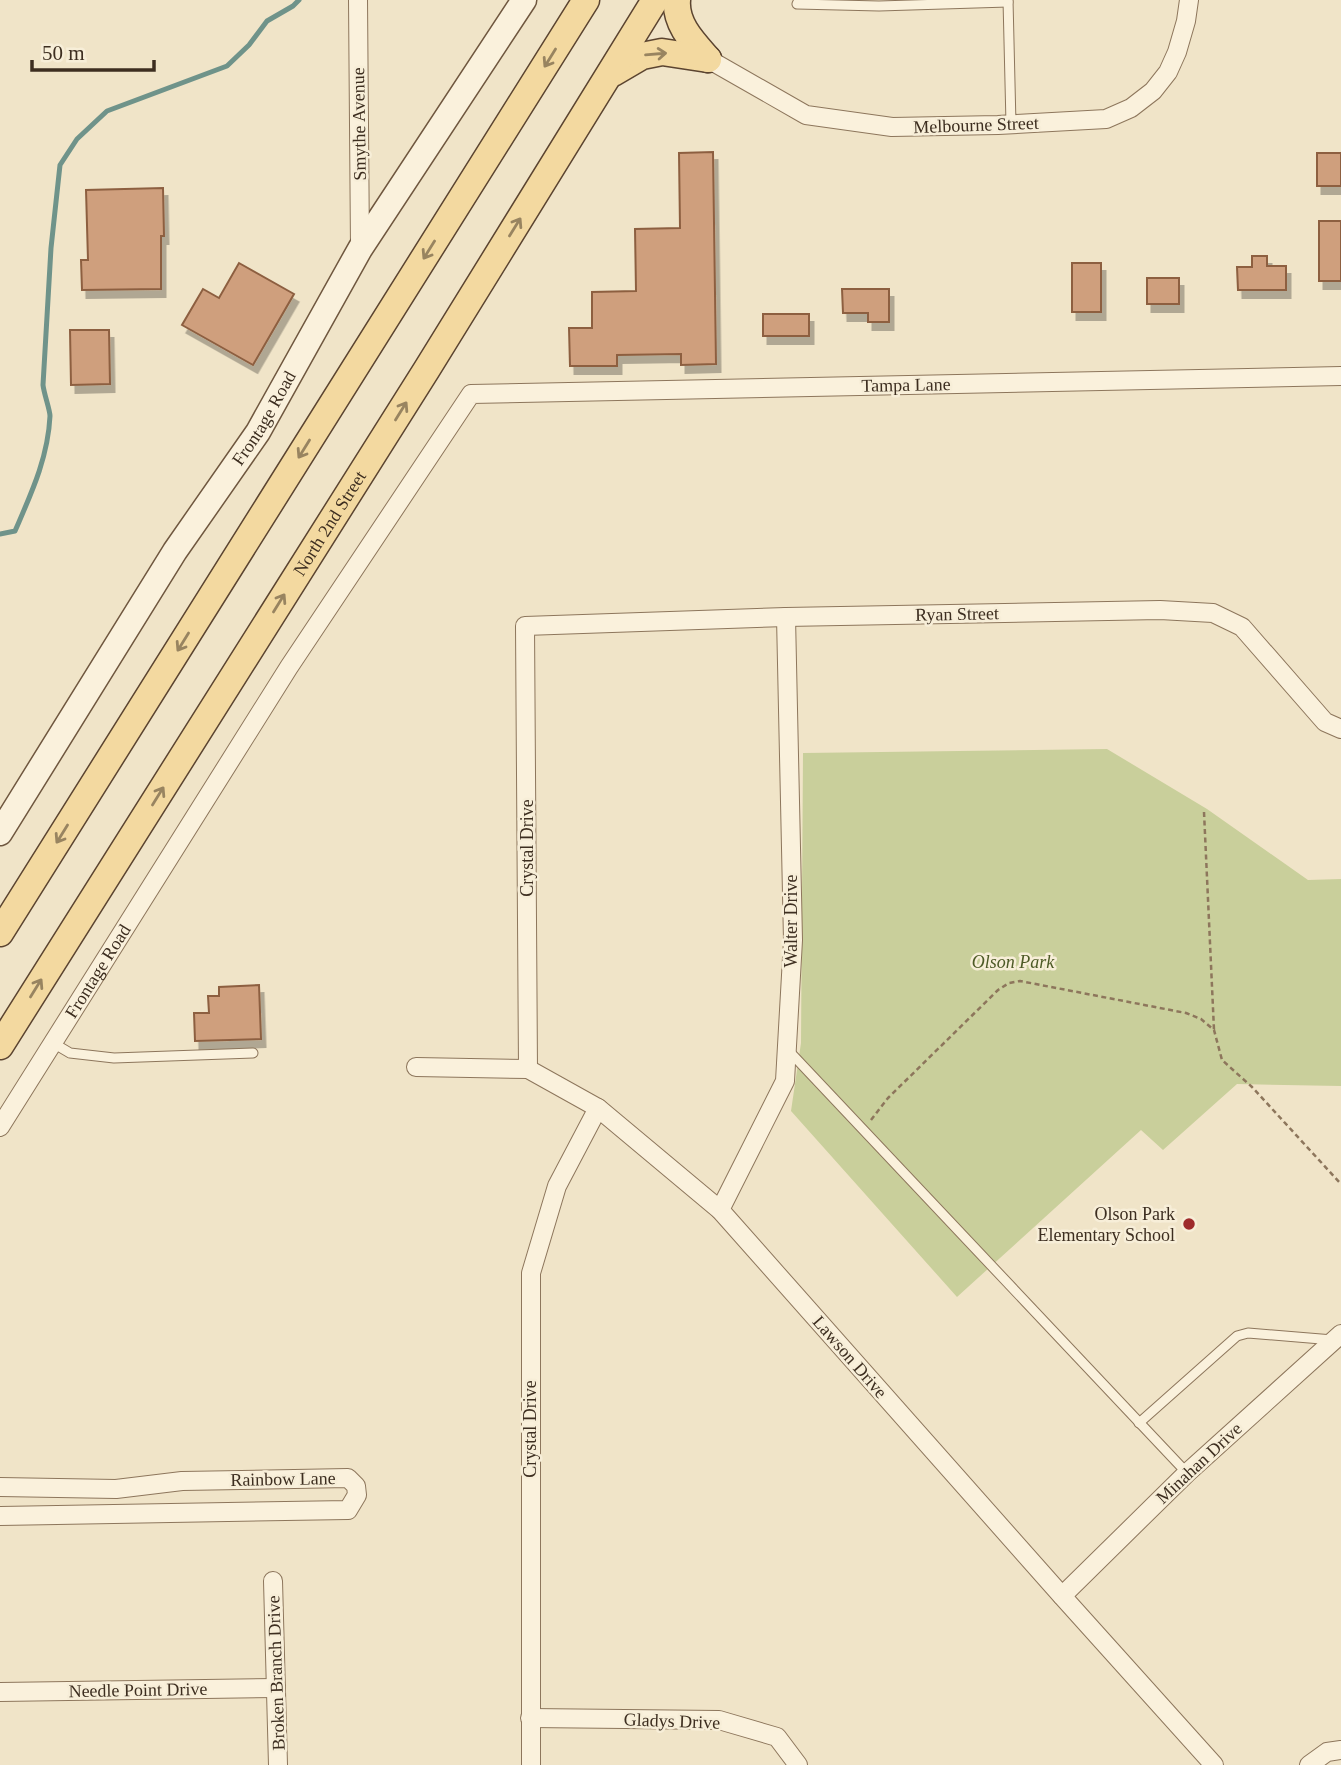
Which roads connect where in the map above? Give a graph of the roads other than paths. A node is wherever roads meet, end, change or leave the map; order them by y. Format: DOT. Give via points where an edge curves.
graph roads {
  1 [pos="358,0"];
  2 [pos="524,0"];
  3 [pos="586,0"];
  4 [pos="655,0"];
  5 [pos="677,0"];
  6 [pos="799,0"];
  7 [pos="1189,0"];
  8 [pos="1008,1"];
  9 [pos="708,59"];
  10 [pos="608,76"];
  11 [pos="1011,124"];
  12 [pos="360,249"];
  13 [pos="1341,376"];
  14 [pos="471,394"];
  15 [pos="786,617"];
  16 [pos="525,626"];
  17 [pos="1341,729"];
  18 [pos="0,833"];
  19 [pos="0,933"];
  20 [pos="53,1043"];
  21 [pos="0,1046"];
  22 [pos="787,1048"];
  23 [pos="253,1054"];
  24 [pos="416,1067"];
  25 [pos="528,1069"];
  26 [pos="598,1108"];
  27 [pos="0,1127"];
  28 [pos="720,1210"];
  29 [pos="1338,1338"];
  30 [pos="1139,1423"];
  31 [pos="1186,1473"];
  32 [pos="0,1487"];
  33 [pos="0,1516"];
  34 [pos="273,1581"];
  35 [pos="1062,1596"];
  36 [pos="276,1688"];
  37 [pos="0,1692"];
  38 [pos="530,1718"];
  39 [pos="1341,1750"];
  40 [pos="278,1765"];
  41 [pos="531,1765"];
  42 [pos="798,1765"];
  43 [pos="1214,1765"];
  44 [pos="1309,1765"];
  1 -- 12 [label="street, Smythe Avenue"];
  2 -- 12 [label="street, Frontage Road"];
  3 -- 19 [label="main road, one-way"];
  4 -- 10 [label="main road, North 2nd Street"];
  5 -- 9 [label="main road" via="683,29"];
  6 -- 8 [label="lane" via="797,4 879,6"];
  7 -- 11 [label="street, Melbourne Street" via="1168,72 1131,108 1106,119"];
  8 -- 11 [label="lane"];
  10 -- 9 [label="main road, one-way" via="642,55 662,52"];
  9 -- 11 [label="street, Melbourne Street" via="806,116 892,127"];
  21 -- 10 [label="main road, North 2nd Street, one-way"];
  12 -- 18 [label="street, Frontage Road" via="258,432 175,551"];
  13 -- 14 [label="street, Tampa Lane"];
  14 -- 20 [label="street, Frontage Road" via="289,667"];
  15 -- 16 [label="street, Ryan Street"];
  15 -- 17 [label="street, Ryan Street" via="1213,614 1242,627 1325,722"];
  15 -- 22 [label="street, Walter Drive" via="793,940"];
  16 -- 25 [label="street, Crystal Drive"];
  20 -- 23 [label="lane" via="70,1053 114,1058"];
  20 -- 27 [label="street, Frontage Road"];
  22 -- 28 [label="street, Walter Drive" via="785,1081"];
  22 -- 30 [label="lane"];
  24 -- 25 [label="street, Lawson Drive"];
  25 -- 26 [label="street, Lawson Drive"];
  26 -- 28 [label="street, Lawson Drive"];
  26 -- 38 [label="street, Crystal Drive" via="558,1186 531,1273"];
  28 -- 35 [label="street, Lawson Drive"];
  29 -- 30 [label="lane" via="1237,1336"];
  29 -- 31 [label="street, Minahan Drive"];
  30 -- 31 [label="lane"];
  31 -- 35 [label="street, Minahan Drive"];
  32 -- 33 [label="street, Rainbow Lane" via="116,1489 182,1481 348,1478 357,1495 348,1510"];
  34 -- 36 [label="street, Broken Branch Drive"];
  35 -- 43 [label="street, Lawson Drive"];
  36 -- 37 [label="street, Needle Point Drive"];
  36 -- 40 [label="street, Broken Branch Drive"];
  38 -- 41 [label="street, Crystal Drive"];
  38 -- 42 [label="street, Gladys Drive" via="719,1720 777,1737"];
  39 -- 44 [label="street" via="1327,1752"];
}
